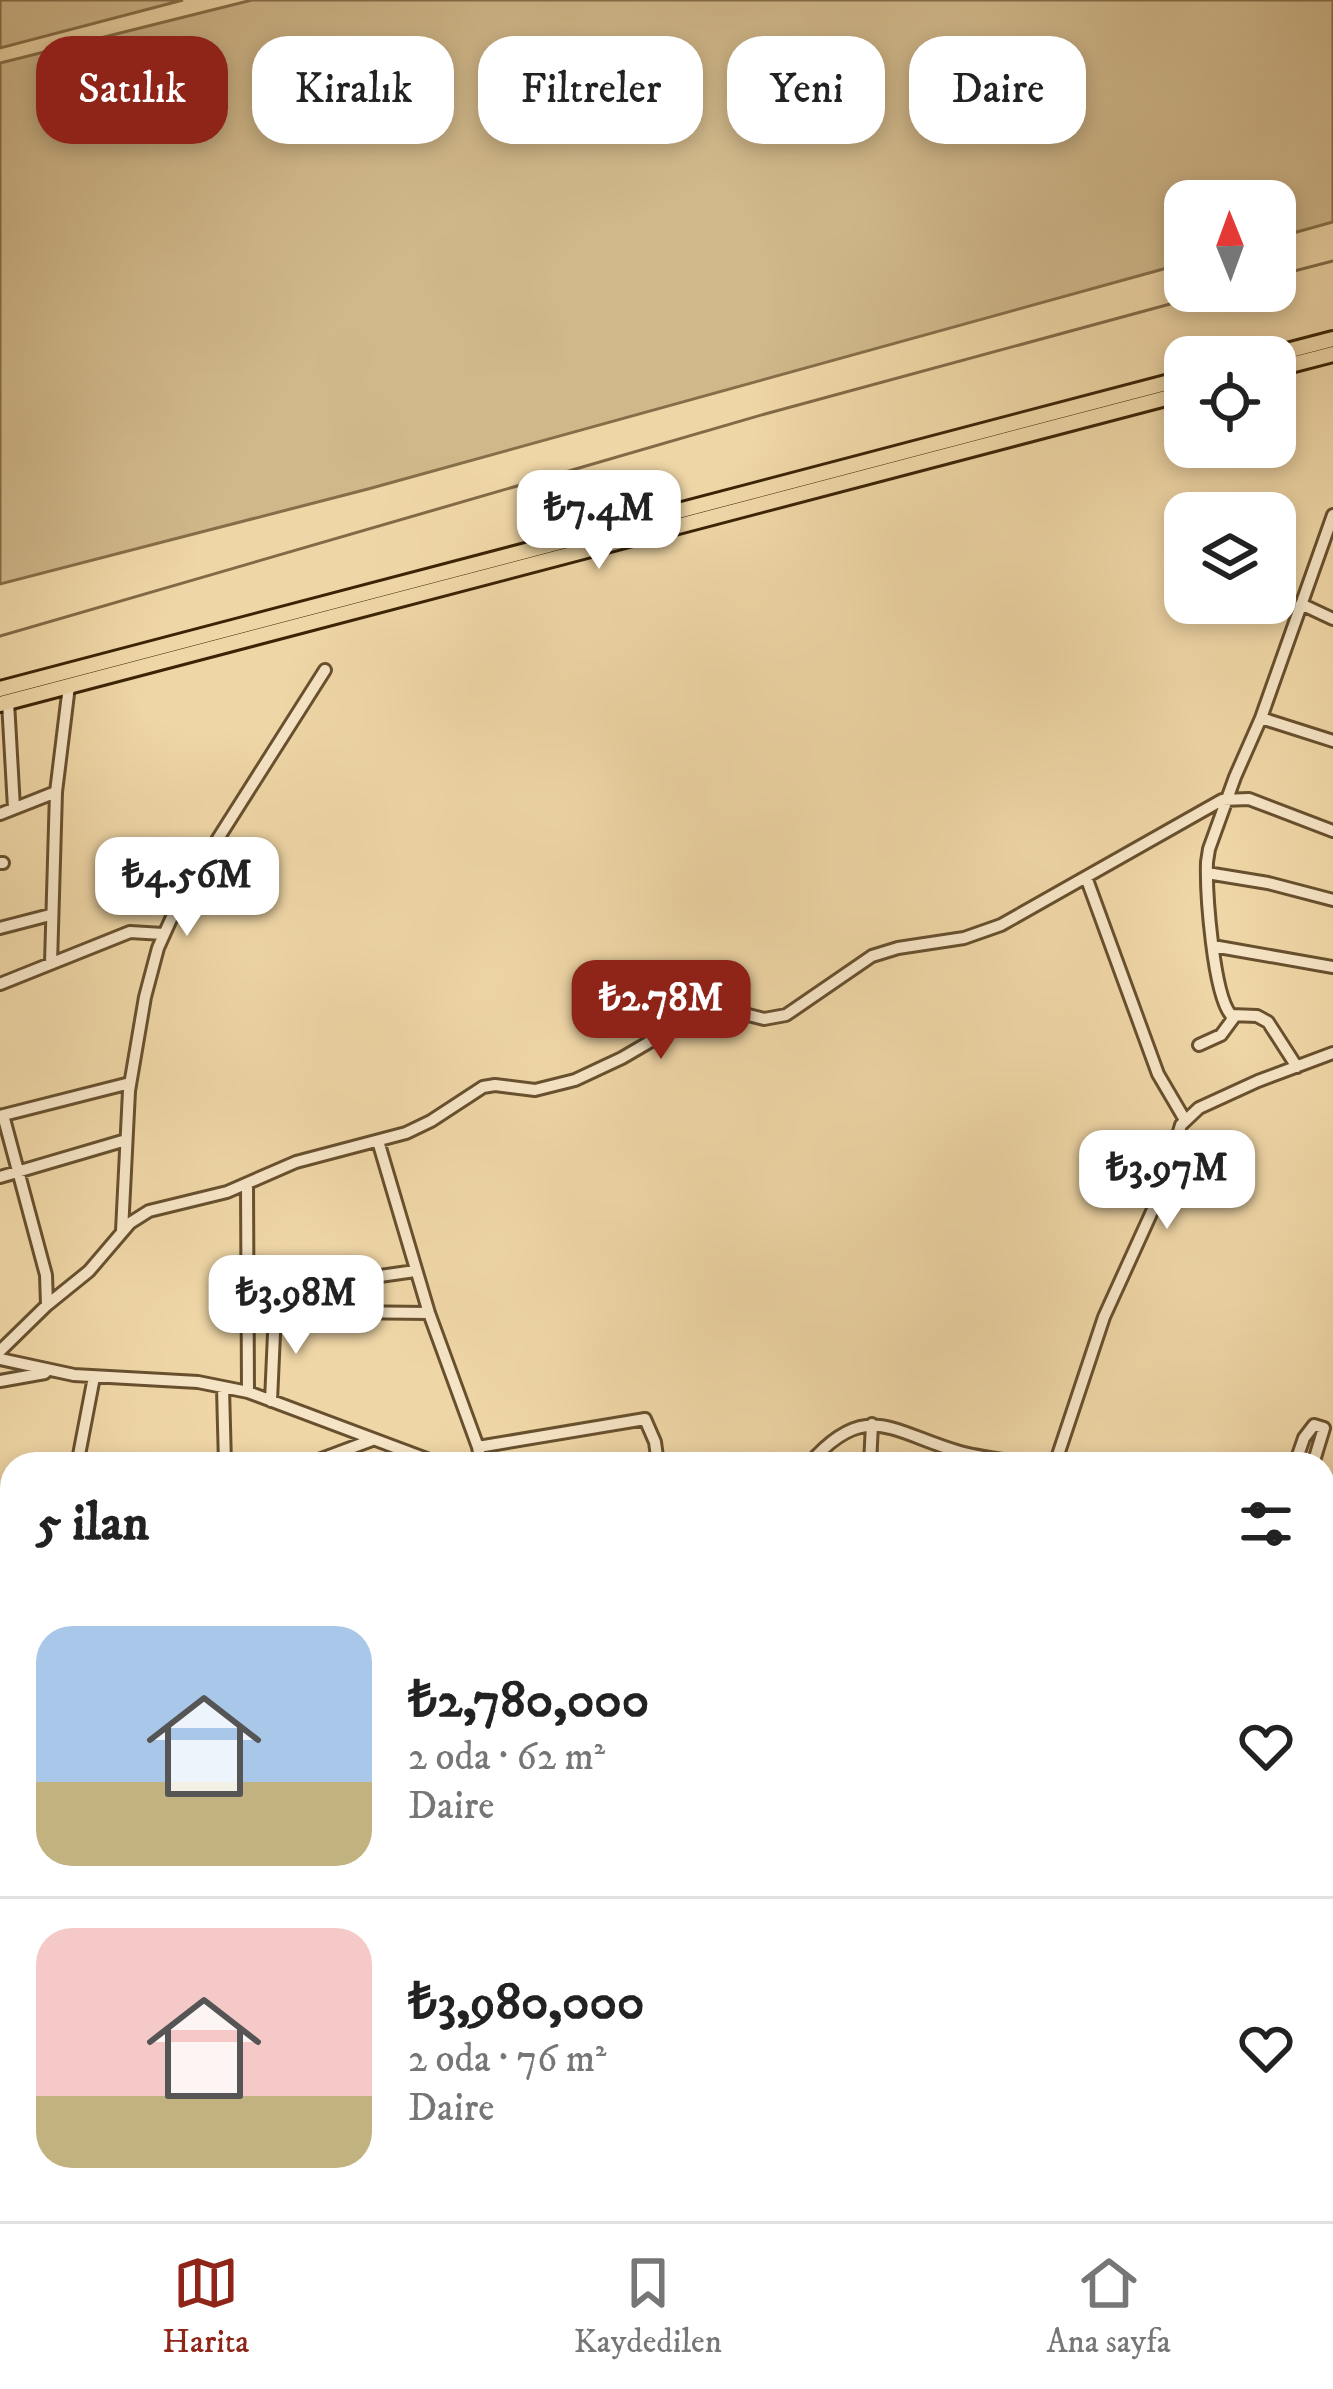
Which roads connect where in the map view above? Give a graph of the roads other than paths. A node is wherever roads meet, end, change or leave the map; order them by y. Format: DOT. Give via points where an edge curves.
graph roads {
  1 [pos="1333,339"];
  2 [pos="1296,349"];
  3 [pos="1333,354"];
  4 [pos="1296,364"];
  5 [pos="1164,384"];
  6 [pos="1164,399"];
  7 [pos="1333,515"];
  8 [pos="1300,604"];
  9 [pos="1333,619"];
  10 [pos="325,670"];
  11 [pos="69,686"];
  12 [pos="3,698"];
  13 [pos="1261,718"];
  14 [pos="1333,741"];
  15 [pos="56,792"];
  16 [pos="1229,798"];
  17 [pos="14,808"];
  18 [pos="0,814"];
  19 [pos="1333,831"];
  20 [pos="1207,873"];
  21 [pos="1086,877"];
  22 [pos="1333,900"];
  23 [pos="50,915"];
  24 [pos="0,928"];
  25 [pos="164,934"];
  26 [pos="1214,946"];
  27 [pos="51,963"];
  28 [pos="1333,967"];
  29 [pos="0,984"];
  30 [pos="1235,1016"];
  31 [pos="1199,1045"];
  32 [pos="1333,1053"];
  33 [pos="1297,1066"];
  34 [pos="130,1083"];
  35 [pos="2,1116"];
  36 [pos="1185,1120"];
  37 [pos="125,1140"];
  38 [pos="378,1141"];
  39 [pos="17,1171"];
  40 [pos="0,1177"];
  41 [pos="247,1184"];
  42 [pos="122,1235"];
  43 [pos="415,1271"];
  44 [pos="247,1295"];
  45 [pos="47,1305"];
  46 [pos="248,1311"];
  47 [pos="275,1311"];
  48 [pos="429,1313"];
  49 [pos="0,1360"];
  50 [pos="54,1372"];
  51 [pos="94,1377"];
  52 [pos="0,1381"];
  53 [pos="223,1388"];
  54 [pos="248,1393"];
  55 [pos="271,1401"];
  56 [pos="872,1424"];
  57 [pos="374,1439"];
  58 [pos="478,1447"];
  59 [pos="80,1452"];
  60 [pos="225,1452"];
  61 [pos="340,1452"];
  62 [pos="408,1452"];
  63 [pos="479,1452"];
  64 [pos="657,1452"];
  65 [pos="822,1452"];
  66 [pos="871,1452"];
  67 [pos="964,1452"];
  68 [pos="1059,1452"];
  69 [pos="1299,1452"];
  70 [pos="1317,1452"];
  1 -- 2 [label="main road"];
  3 -- 4 [label="main road"];
  5 -- 12 [label="main road"];
  6 -- 11 [label="main road"];
  7 -- 8 [label="street"];
  8 -- 9 [label="street"];
  8 -- 13 [label="street"];
  10 -- 25 [label="street"];
  11 -- 12 [label="main road"];
  11 -- 15 [label="street"];
  12 -- 17 [label="street"];
  13 -- 14 [label="street"];
  13 -- 16 [label="street"];
  15 -- 17 [label="street"];
  15 -- 23 [label="street"];
  16 -- 19 [label="street"];
  16 -- 20 [label="street"];
  16 -- 21 [label="street"];
  17 -- 18 [label="street"];
  20 -- 22 [label="street"];
  20 -- 26 [label="street"];
  21 -- 36 [label="street" via="1158,1074"];
  21 -- 38 [label="street" via="986,932 872,956 786,1015 704,1010 589,1074 543,1089 483,1087"];
  23 -- 24 [label="street"];
  23 -- 27 [label="street"];
  25 -- 27 [label="street" via="130,932"];
  25 -- 34 [label="street"];
  26 -- 28 [label="street"];
  26 -- 30 [label="street" via="1224,1006"];
  27 -- 29 [label="street"];
  30 -- 31 [label="street" via="1221,1035"];
  30 -- 33 [label="street" via="1268,1022"];
  32 -- 33 [label="street"];
  33 -- 36 [label="street"];
  34 -- 35 [label="street"];
  34 -- 37 [label="street"];
  35 -- 39 [label="street"];
  36 -- 68 [label="street"];
  37 -- 39 [label="street"];
  37 -- 42 [label="street"];
  38 -- 41 [label="street"];
  38 -- 43 [label="street"];
  39 -- 40 [label="street"];
  39 -- 45 [label="street"];
  41 -- 42 [label="street" via="158,1207"];
  41 -- 44 [label="street"];
  42 -- 45 [label="street"];
  43 -- 44 [label="street"];
  43 -- 48 [label="street"];
  44 -- 46 [label="street"];
  45 -- 49 [label="street"];
  46 -- 47 [label="street"];
  46 -- 54 [label="street"];
  47 -- 48 [label="street"];
  47 -- 55 [label="street"];
  48 -- 58 [label="street"];
  49 -- 50 [label="street"];
  50 -- 51 [label="street"];
  50 -- 52 [label="street"];
  51 -- 53 [label="street"];
  51 -- 59 [label="street"];
  53 -- 54 [label="street"];
  53 -- 60 [label="street"];
  54 -- 55 [label="street"];
  55 -- 57 [label="street"];
  56 -- 65 [label="street"];
  56 -- 66 [label="street"];
  56 -- 67 [label="street"];
  57 -- 61 [label="street"];
  57 -- 62 [label="street"];
  58 -- 63 [label="street"];
  58 -- 64 [label="street" via="645,1419"];
  69 -- 70 [label="street" via="1314,1425 1324,1428"];
}
